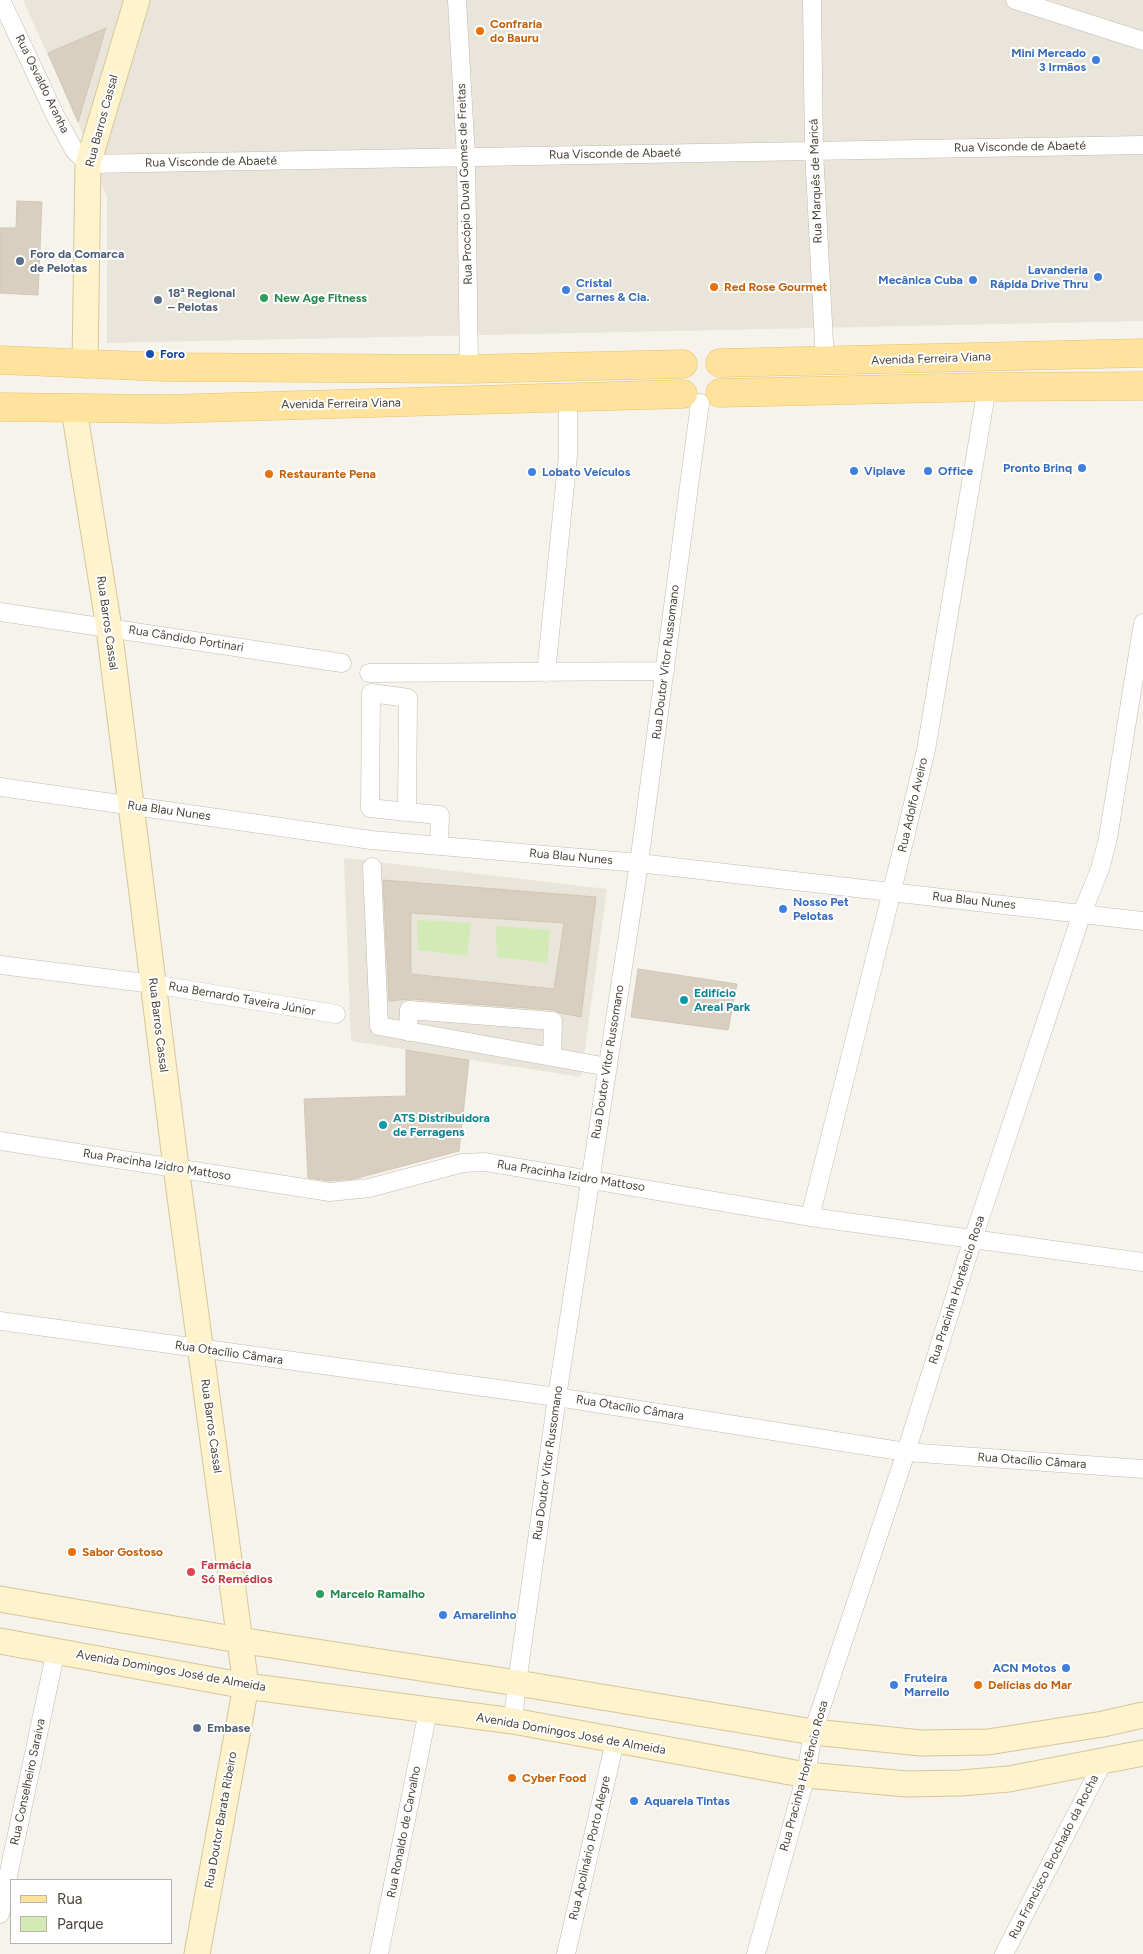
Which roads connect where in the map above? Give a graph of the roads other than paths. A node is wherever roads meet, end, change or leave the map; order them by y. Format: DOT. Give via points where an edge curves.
graph roads {
  1 [pos="1,0"];
  2 [pos="136,0"];
  3 [pos="457,0"];
  4 [pos="812,0"];
  5 [pos="1015,0"];
  6 [pos="1143,41"];
  7 [pos="1143,144"];
  8 [pos="814,151"];
  9 [pos="466,157"];
  10 [pos="88,164"];
  11 [pos="1143,352"];
  12 [pos="0,360"];
  13 [pos="826,362"];
  14 [pos="720,363"];
  15 [pos="682,364"];
  16 [pos="85,365"];
  17 [pos="469,369"];
  18 [pos="1143,386"];
  19 [pos="987,387"];
  20 [pos="568,396"];
  21 [pos="701,397"];
  22 [pos="0,407"];
  23 [pos="74,409"];
  24 [pos="0,612"];
  25 [pos="1143,623"];
  26 [pos="109,628"];
  27 [pos="342,663"];
  28 [pos="665,671"];
  29 [pos="369,673"];
  30 [pos="546,673"];
  31 [pos="0,787"];
  32 [pos="131,806"];
  33 [pos="407,812"];
  34 [pos="439,845"];
  35 [pos="640,863"];
  36 [pos="372,867"];
  37 [pos="892,892"];
  38 [pos="1082,913"];
  39 [pos="1143,921"];
  40 [pos="0,965"];
  41 [pos="153,984"];
  42 [pos="336,1014"];
  43 [pos="408,1032"];
  44 [pos="552,1056"];
  45 [pos="608,1067"];
  46 [pos="0,1141"];
  47 [pos="176,1167"];
  48 [pos="590,1178"];
  49 [pos="810,1217"];
  50 [pos="973,1239"];
  51 [pos="1143,1262"];
  52 [pos="0,1321"];
  53 [pos="200,1349"];
  54 [pos="557,1397"];
  55 [pos="906,1452"];
  56 [pos="1143,1469"];
  57 [pos="0,1600"];
  58 [pos="0,1640"];
  59 [pos="239,1640"];
  60 [pos="56,1650"];
  61 [pos="516,1683"];
  62 [pos="246,1686"];
  63 [pos="428,1711"];
  64 [pos="1143,1715"];
  65 [pos="513,1721"];
  66 [pos="813,1732"];
  67 [pos="615,1741"];
  68 [pos="1143,1753"];
  69 [pos="1104,1760"];
  70 [pos="806,1775"];
  71 [pos="0,1914"];
  72 [pos="196,1954"];
  73 [pos="379,1954"];
  74 [pos="566,1954"];
  75 [pos="756,1954"];
  76 [pos="1004,1954"];
  1 -- 10 [label="street, Rua Osvaldo Aranha" via="55,115 74,150"];
  2 -- 10 [label="main road, Rua Barros Cassal"];
  3 -- 9 [label="street, Rua Procópio Duval Gomes de Freitas"];
  4 -- 8 [label="street, Rua Marquês de Maricá"];
  5 -- 6 [label="street"];
  7 -- 8 [label="street, Rua Visconde de Abaeté"];
  8 -- 9 [label="street, Rua Visconde de Abaeté"];
  8 -- 13 [label="street, Rua Marquês de Maricá"];
  9 -- 10 [label="street, Rua Visconde de Abaeté"];
  9 -- 17 [label="street, Rua Procópio Duval Gomes de Freitas"];
  10 -- 16 [label="main road, Rua Barros Cassal"];
  11 -- 13 [label="main road, Avenida Ferreira Viana"];
  12 -- 16 [label="main road"];
  13 -- 14 [label="main road, Avenida Ferreira Viana"];
  14 -- 15 [label="main road" via="701,355"];
  14 -- 21 [label="main road" via="725,383"];
  15 -- 17 [label="main road"];
  15 -- 21 [label="main road" via="677,382"];
  16 -- 17 [label="main road"];
  18 -- 19 [label="main road, Avenida Ferreira Viana"];
  19 -- 21 [label="main road, Avenida Ferreira Viana"];
  19 -- 37 [label="street, Rua Adolfo Aveiro" via="926,750"];
  20 -- 21 [label="main road, Avenida Ferreira Viana"];
  20 -- 23 [label="main road, Avenida Ferreira Viana" via="451,402"];
  20 -- 30 [label="street" via="568,456"];
  21 -- 28 [label="street, Rua Doutor Vitor Russomano"];
  22 -- 23 [label="main road, Avenida Ferreira Viana"];
  23 -- 26 [label="main road, Rua Barros Cassal"];
  24 -- 26 [label="street, Rua Cândido Portinari"];
  25 -- 38 [label="street, Rua Pracinha Hortêncio Rosa" via="1108,838 1100,869"];
  26 -- 27 [label="street, Rua Cândido Portinari"];
  26 -- 32 [label="main road, Rua Barros Cassal"];
  28 -- 30 [label="street"];
  28 -- 35 [label="street, Rua Doutor Vitor Russomano"];
  29 -- 30 [label="street"];
  31 -- 32 [label="street, Rua Blau Nunes"];
  32 -- 34 [label="street, Rua Blau Nunes" via="371,840"];
  32 -- 41 [label="main road, Rua Barros Cassal"];
  33 -- 33 [label="street" via="370,808 371,693 408,698"];
  33 -- 34 [label="street" via="440,815"];
  34 -- 35 [label="street, Rua Blau Nunes"];
  35 -- 37 [label="street, Rua Blau Nunes"];
  35 -- 45 [label="street, Rua Doutor Vitor Russomano"];
  36 -- 43 [label="street" via="379,1026"];
  37 -- 38 [label="street, Rua Blau Nunes"];
  37 -- 49 [label="street, Rua Adolfo Aveiro"];
  38 -- 39 [label="street, Rua Blau Nunes"];
  38 -- 50 [label="street, Rua Pracinha Hortêncio Rosa"];
  40 -- 41 [label="street, Rua Bernardo Taveira Júnior"];
  41 -- 42 [label="street, Rua Bernardo Taveira Júnior"];
  41 -- 47 [label="main road, Rua Barros Cassal"];
  43 -- 44 [label="street"];
  43 -- 44 [label="street" via="409,1010 553,1021"];
  44 -- 45 [label="street"];
  45 -- 48 [label="street, Rua Doutor Vitor Russomano"];
  46 -- 47 [label="street, Rua Pracinha Izidro Mattoso"];
  47 -- 48 [label="street, Rua Pracinha Izidro Mattoso" via="330,1192 369,1188 463,1164 485,1162"];
  47 -- 53 [label="main road, Rua Barros Cassal"];
  48 -- 49 [label="street, Rua Pracinha Izidro Mattoso"];
  48 -- 54 [label="street, Rua Doutor Vitor Russomano"];
  49 -- 50 [label="street, Rua Pracinha Izidro Mattoso"];
  50 -- 51 [label="street, Rua Pracinha Izidro Mattoso"];
  50 -- 55 [label="street, Rua Pracinha Hortêncio Rosa"];
  52 -- 53 [label="street, Rua Otacílio Câmara"];
  53 -- 54 [label="street, Rua Otacílio Câmara"];
  53 -- 59 [label="main road, Rua Barros Cassal"];
  54 -- 55 [label="street, Rua Otacílio Câmara"];
  54 -- 61 [label="street, Rua Doutor Vitor Russomano"];
  55 -- 56 [label="street, Rua Otacílio Câmara"];
  55 -- 66 [label="street, Rua Pracinha Hortêncio Rosa"];
  57 -- 59 [label="main road"];
  58 -- 60 [label="main road, Avenida Domingos José de Almeida"];
  59 -- 61 [label="main road"];
  59 -- 62 [label="main road, Rua Barros Cassal"];
  60 -- 62 [label="main road, Avenida Domingos José de Almeida"];
  60 -- 71 [label="street, Rua Conselheiro Saraiva"];
  61 -- 65 [label="street, Rua Doutor Vitor Russomano"];
  61 -- 66 [label="main road"];
  62 -- 63 [label="main road, Avenida Domingos José de Almeida"];
  62 -- 72 [label="main road, Rua Doutor Barata Ribeiro"];
  63 -- 65 [label="main road, Avenida Domingos José de Almeida"];
  63 -- 73 [label="street, Rua Ronaldo de Carvalho"];
  64 -- 66 [label="main road" via="988,1742 921,1743"];
  65 -- 67 [label="main road, Avenida Domingos José de Almeida"];
  66 -- 70 [label="street, Rua Pracinha Hortêncio Rosa"];
  67 -- 70 [label="main road, Avenida Domingos José de Almeida"];
  67 -- 74 [label="street, Rua Apolinário Porto Alegre"];
  68 -- 69 [label="main road, Avenida Domingos José de Almeida"];
  69 -- 70 [label="main road, Avenida Domingos José de Almeida" via="1009,1779 960,1783 907,1784"];
  69 -- 76 [label="street, Rua Francisco Brochado da Rocha"];
  70 -- 75 [label="street, Rua Pracinha Hortêncio Rosa"];
}
